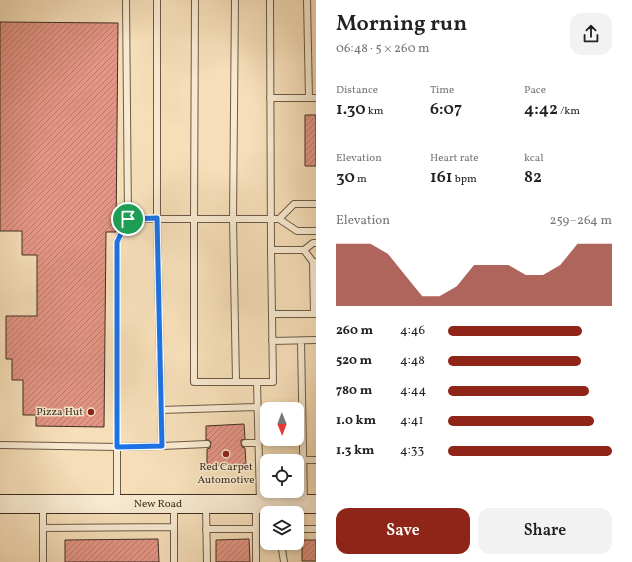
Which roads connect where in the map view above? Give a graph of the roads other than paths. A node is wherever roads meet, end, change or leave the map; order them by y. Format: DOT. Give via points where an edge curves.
graph roads {
  1 [pos="126,0"];
  2 [pos="157,0"];
  3 [pos="195,0"];
  4 [pos="235,0"];
  5 [pos="270,0"];
  6 [pos="307,0"];
  7 [pos="270,98"];
  8 [pos="313,98"];
  9 [pos="316,204"];
  10 [pos="157,218"];
  11 [pos="128,219"];
  12 [pos="194,219"];
  13 [pos="232,219"];
  14 [pos="271,219"];
  15 [pos="279,219"];
  16 [pos="316,231"];
  17 [pos="316,243"];
  18 [pos="271,250"];
  19 [pos="304,250"];
  20 [pos="314,262"];
  21 [pos="272,314"];
  22 [pos="316,340"];
  23 [pos="272,341"];
  24 [pos="301,341"];
  25 [pos="236,382"];
  26 [pos="257,383"];
  27 [pos="258,407"];
  28 [pos="161,410"];
  29 [pos="258,442"];
  30 [pos="245,443"];
  31 [pos="206,444"];
  32 [pos="0,445"];
  33 [pos="162,446"];
  34 [pos="117,447"];
  35 [pos="303,454"];
  36 [pos="304,460"];
  37 [pos="316,460"];
  38 [pos="304,466"];
  39 [pos="0,504"];
  40 [pos="43,504"];
  41 [pos="117,504"];
  42 [pos="174,504"];
  43 [pos="206,504"];
  44 [pos="310,504"];
  45 [pos="267,505"];
  46 [pos="174,527"];
  47 [pos="43,528"];
  48 [pos="206,529"];
  49 [pos="256,529"];
  50 [pos="304,529"];
  51 [pos="316,529"];
  52 [pos="206,538"];
  53 [pos="256,542"];
  54 [pos="282,550"];
  55 [pos="43,562"];
  56 [pos="174,562"];
  57 [pos="207,562"];
  58 [pos="211,562"];
  59 [pos="252,562"];
  60 [pos="256,562"];
  61 [pos="284,562"];
  1 -- 11 [label="lane"];
  2 -- 10 [label="lane"];
  3 -- 12 [label="lane"];
  4 -- 13 [label="lane"];
  5 -- 7 [label="lane"];
  6 -- 8 [label="lane"];
  7 -- 8 [label="lane"];
  7 -- 14 [label="lane"];
  9 -- 15 [label="lane" via="294,204"];
  10 -- 11 [label="lane"];
  10 -- 12 [label="lane"];
  10 -- 28 [label="lane"];
  11 -- 34 [label="lane" via="117,242"];
  12 -- 13 [label="lane"];
  12 -- 25 [label="lane" via="194,382"];
  13 -- 14 [label="lane"];
  13 -- 25 [label="lane"];
  14 -- 15 [label="lane"];
  14 -- 18 [label="lane"];
  15 -- 16 [label="lane" via="297,231"];
  17 -- 19 [label="lane"];
  18 -- 19 [label="lane"];
  18 -- 21 [label="lane"];
  19 -- 20 [label="lane"];
  20 -- 21 [label="lane" via="314,314"];
  21 -- 23 [label="lane"];
  22 -- 24 [label="lane"];
  23 -- 24 [label="lane"];
  23 -- 26 [label="lane" via="273,382"];
  24 -- 35 [label="lane"];
  25 -- 26 [label="lane"];
  26 -- 27 [label="lane"];
  27 -- 28 [label="lane"];
  27 -- 29 [label="lane"];
  28 -- 33 [label="lane"];
  29 -- 30 [label="lane"];
  29 -- 45 [label="lane"];
  31 -- 33 [label="lane"];
  32 -- 34 [label="lane"];
  33 -- 34 [label="lane"];
  34 -- 41 [label="lane"];
  36 -- 37 [label="lane"];
  38 -- 44 [label="lane"];
  39 -- 40 [label="street, New Road"];
  40 -- 41 [label="street, New Road"];
  40 -- 47 [label="lane"];
  41 -- 42 [label="street, New Road"];
  42 -- 43 [label="street, New Road"];
  42 -- 46 [label="lane"];
  43 -- 45 [label="street, New Road"];
  43 -- 48 [label="lane"];
  44 -- 45 [label="street, New Road"];
  45 -- 49 [label="lane"];
  46 -- 47 [label="lane"];
  46 -- 56 [label="lane"];
  47 -- 55 [label="lane"];
  48 -- 49 [label="lane"];
  48 -- 52 [label="lane"];
  49 -- 53 [label="lane"];
  50 -- 51 [label="lane"];
  52 -- 57 [label="lane"];
  52 -- 58 [label="lane" via="210,542"];
  53 -- 59 [label="lane" via="252,546"];
  53 -- 60 [label="lane"];
  54 -- 61 [label="lane"];
}
